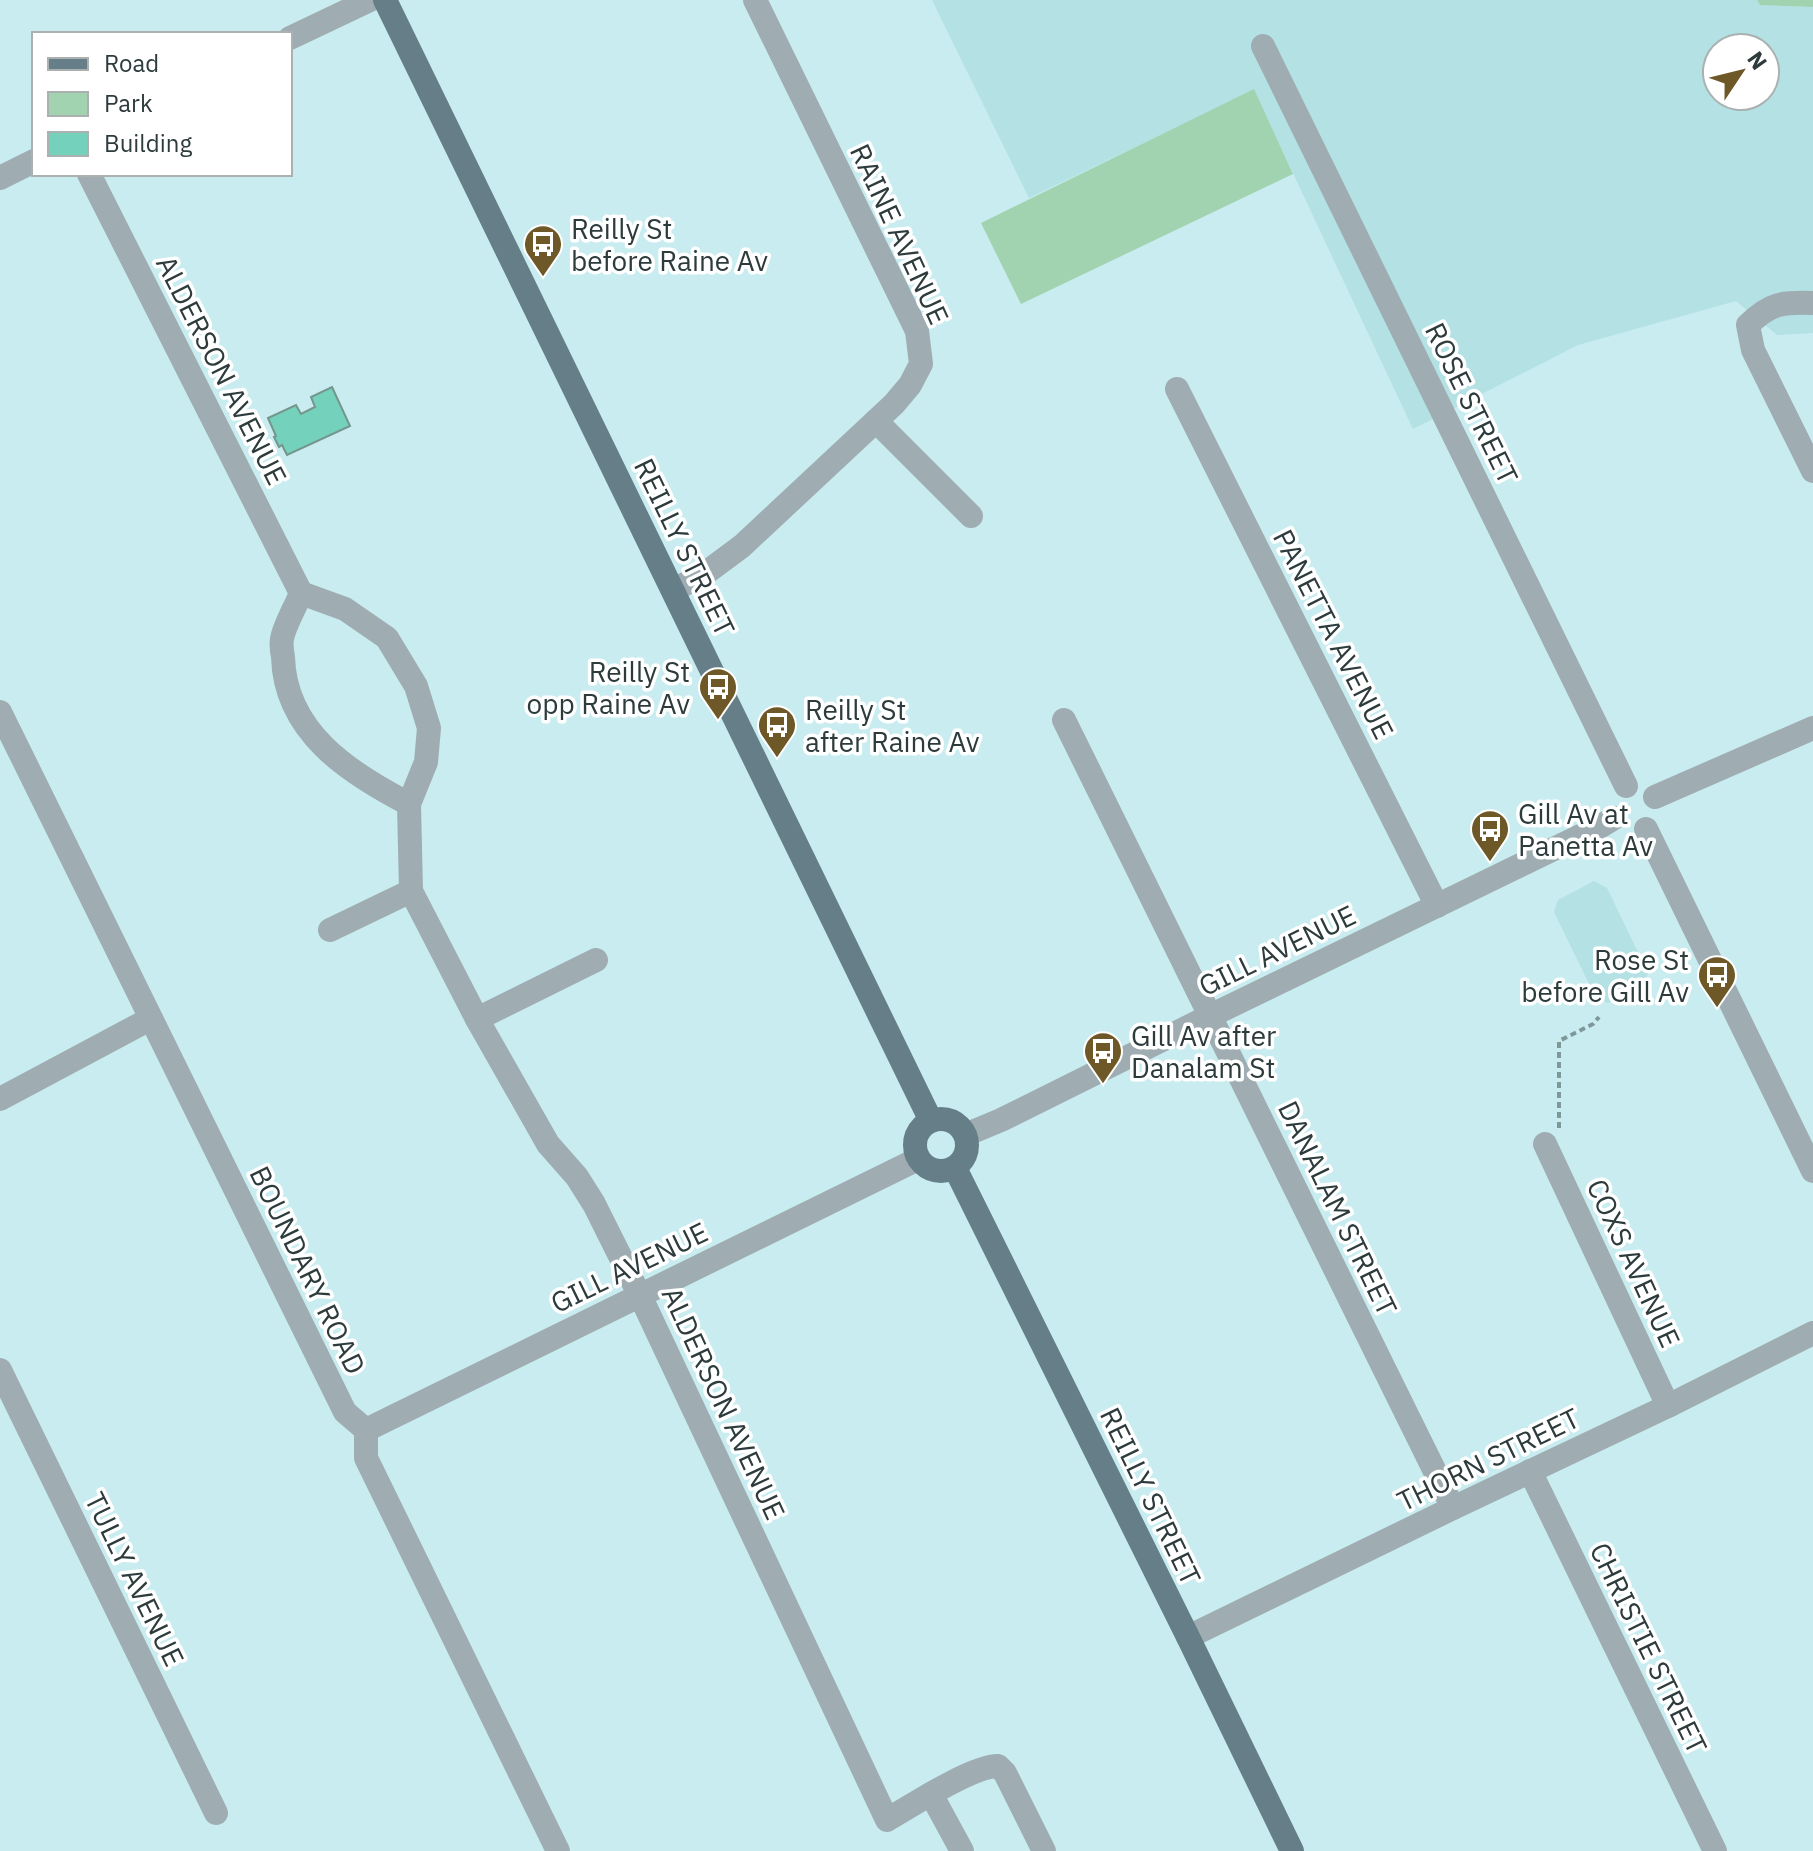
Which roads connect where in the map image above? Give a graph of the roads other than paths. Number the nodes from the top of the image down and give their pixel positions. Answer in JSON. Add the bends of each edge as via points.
{"nodes":[{"id":1,"x":370,"y":0,"type":"edge"},
{"id":2,"x":385,"y":0,"type":"edge"},
{"id":3,"x":755,"y":0,"type":"edge"},
{"id":4,"x":292,"y":37,"type":"edge"},
{"id":5,"x":1263,"y":46,"type":"dead end"},
{"id":6,"x":32,"y":162,"type":"edge"},
{"id":7,"x":90,"y":176,"type":"edge"},
{"id":8,"x":0,"y":178,"type":"edge"},
{"id":9,"x":1813,"y":303,"type":"edge"},
{"id":10,"x":1177,"y":389,"type":"dead end"},
{"id":11,"x":876,"y":421,"type":"junction"},
{"id":12,"x":1813,"y":471,"type":"edge"},
{"id":13,"x":971,"y":516,"type":"dead end"},
{"id":14,"x":673,"y":590,"type":"junction"},
{"id":15,"x":301,"y":593,"type":"junction"},
{"id":16,"x":0,"y":712,"type":"edge"},
{"id":17,"x":1064,"y":720,"type":"dead end"},
{"id":18,"x":1813,"y":728,"type":"edge"},
{"id":19,"x":1626,"y":786,"type":"junction"},
{"id":20,"x":1655,"y":797,"type":"junction"},
{"id":21,"x":409,"y":804,"type":"junction"},
{"id":22,"x":1614,"y":818,"type":"junction"},
{"id":23,"x":1646,"y":829,"type":"junction"},
{"id":24,"x":411,"y":891,"type":"junction"},
{"id":25,"x":1437,"y":906,"type":"junction"},
{"id":26,"x":330,"y":930,"type":"dead end"},
{"id":27,"x":596,"y":960,"type":"dead end"},
{"id":28,"x":1210,"y":1016,"type":"junction"},
{"id":29,"x":150,"y":1019,"type":"junction"},
{"id":30,"x":477,"y":1019,"type":"junction"},
{"id":31,"x":0,"y":1099,"type":"edge"},
{"id":32,"x":931,"y":1121,"type":"junction"},
{"id":33,"x":965,"y":1135,"type":"junction"},
{"id":34,"x":1552,"y":1137,"type":"road end"},
{"id":35,"x":918,"y":1159,"type":"junction"},
{"id":36,"x":955,"y":1168,"type":"junction"},
{"id":37,"x":1813,"y":1171,"type":"edge"},
{"id":38,"x":640,"y":1295,"type":"junction"},
{"id":39,"x":1813,"y":1333,"type":"edge"},
{"id":40,"x":0,"y":1370,"type":"edge"},
{"id":41,"x":1668,"y":1406,"type":"junction"},
{"id":42,"x":366,"y":1430,"type":"junction"},
{"id":43,"x":1530,"y":1471,"type":"junction"},
{"id":44,"x":1453,"y":1508,"type":"junction"},
{"id":45,"x":1188,"y":1637,"type":"junction"},
{"id":46,"x":931,"y":1794,"type":"junction"},
{"id":47,"x":216,"y":1813,"type":"dead end"},
{"id":48,"x":558,"y":1851,"type":"edge"},
{"id":49,"x":962,"y":1851,"type":"edge"},
{"id":50,"x":1044,"y":1851,"type":"edge"},
{"id":51,"x":1292,"y":1851,"type":"edge"},
{"id":52,"x":1715,"y":1851,"type":"edge"}],
"edges":[{"from":1,"to":4,"type":"street"},
{"from":2,"to":14,"type":"main road","name":"REILLY STREET"},
{"from":3,"to":11,"type":"street","name":"RAINE AVENUE","via":[[917,331],[921,364],[910,385]]},
{"from":5,"to":19,"type":"street","name":"ROSE STREET"},
{"from":6,"to":8,"type":"street"},
{"from":7,"to":15,"type":"street","name":"ALDERSON AVENUE"},
{"from":9,"to":12,"type":"street","via":[[1785,302],[1761,312],[1748,325],[1753,350]]},
{"from":10,"to":25,"type":"street","name":"PANETTA AVENUE"},
{"from":11,"to":13,"type":"street"},
{"from":11,"to":14,"type":"street","name":"RAINE AVENUE","via":[[742,546]]},
{"from":14,"to":32,"type":"main road","name":"REILLY STREET"},
{"from":15,"to":21,"type":"street","via":[[282,638],[283,679],[294,705],[314,738],[346,767]]},
{"from":15,"to":21,"type":"street","name":"ALDERSON AVENUE","via":[[345,609],[387,638],[416,686],[429,728],[426,762]]},
{"from":16,"to":29,"type":"street","name":"BOUNDARY ROAD"},
{"from":17,"to":28,"type":"street","name":"DANALAM STREET"},
{"from":18,"to":20,"type":"street"},
{"from":19,"to":20,"type":"street","via":[[1643,786]]},
{"from":19,"to":22,"type":"street","via":[[1612,803]]},
{"from":20,"to":23,"type":"street","via":[[1656,819]]},
{"from":21,"to":24,"type":"street","name":"ALDERSON AVENUE"},
{"from":22,"to":23,"type":"street","via":[[1624,829]]},
{"from":22,"to":25,"type":"street","name":"GILL AVENUE"},
{"from":23,"to":37,"type":"street"},
{"from":24,"to":26,"type":"street"},
{"from":24,"to":30,"type":"street","name":"ALDERSON AVENUE"},
{"from":25,"to":28,"type":"street","name":"GILL AVENUE"},
{"from":27,"to":30,"type":"street"},
{"from":28,"to":33,"type":"street","name":"GILL AVENUE"},
{"from":28,"to":44,"type":"street","name":"DANALAM STREET"},
{"from":29,"to":31,"type":"street"},
{"from":29,"to":42,"type":"street","name":"BOUNDARY ROAD","via":[[345,1412]]},
{"from":30,"to":38,"type":"street","name":"ALDERSON AVENUE","via":[[548,1144],[594,1204]]},
{"from":32,"to":33,"type":"main road","via":[[955,1123]]},
{"from":32,"to":35,"type":"main road","via":[[915,1141]]},
{"from":33,"to":36,"type":"main road","via":[[965,1157]]},
{"from":34,"to":41,"type":"street","name":"COXS AVENUE"},
{"from":35,"to":36,"type":"main road","via":[[930,1170]]},
{"from":35,"to":38,"type":"street","name":"GILL AVENUE"},
{"from":36,"to":45,"type":"main road","name":"REILLY STREET"},
{"from":38,"to":42,"type":"street","name":"GILL AVENUE"},
{"from":38,"to":46,"type":"street","name":"ALDERSON AVENUE","via":[[887,1820]]},
{"from":39,"to":41,"type":"street","name":"THORN STREET"},
{"from":40,"to":47,"type":"street","name":"TULLY AVENUE"},
{"from":41,"to":43,"type":"street","name":"THORN STREET"},
{"from":42,"to":48,"type":"street","via":[[366,1458]]},
{"from":43,"to":44,"type":"street","name":"THORN STREET"},
{"from":43,"to":52,"type":"street","name":"CHRISTIE STREET"},
{"from":44,"to":45,"type":"street","name":"THORN STREET"},
{"from":45,"to":51,"type":"main road","name":"REILLY STREET"},
{"from":46,"to":49,"type":"street"},
{"from":46,"to":50,"type":"street","via":[[998,1766]]}]}
